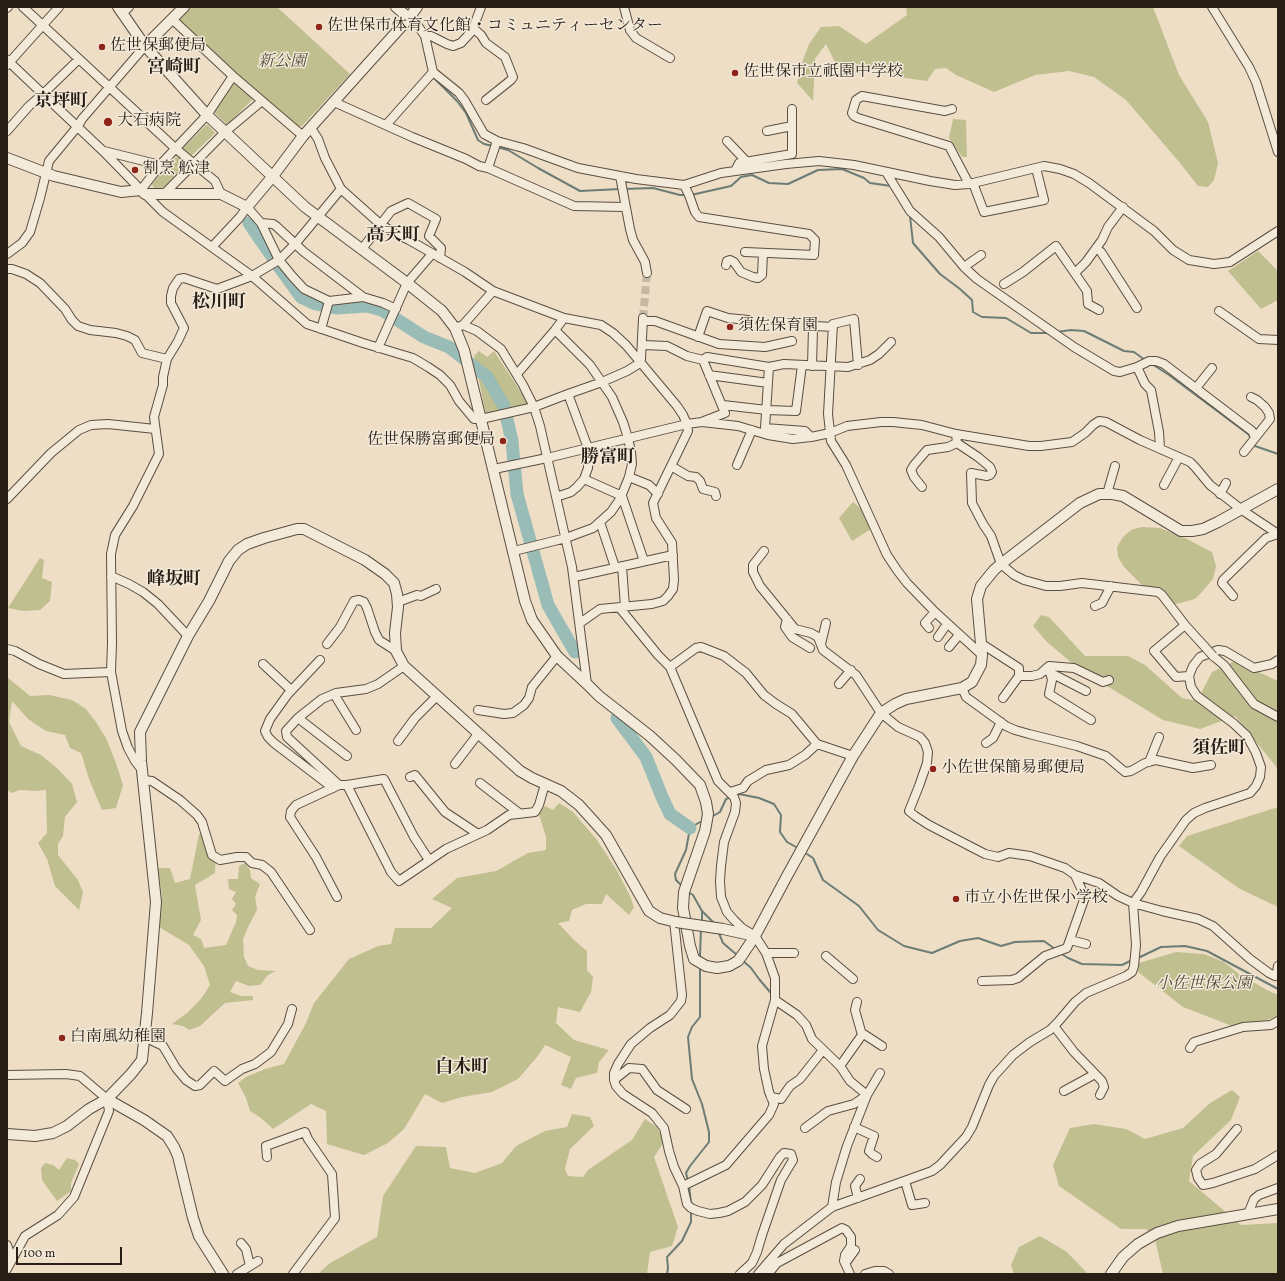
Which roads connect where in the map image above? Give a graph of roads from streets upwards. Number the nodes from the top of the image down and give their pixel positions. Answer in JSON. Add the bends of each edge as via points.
{"nodes":[{"id":1,"x":23,"y":7,"type":"edge"},
{"id":2,"x":59,"y":7,"type":"edge"},
{"id":3,"x":184,"y":7,"type":"edge"},
{"id":4,"x":396,"y":7,"type":"edge"},
{"id":5,"x":417,"y":7,"type":"edge"},
{"id":6,"x":481,"y":7,"type":"edge"},
{"id":7,"x":624,"y":7,"type":"edge"},
{"id":8,"x":1212,"y":7,"type":"edge"},
{"id":9,"x":124,"y":9,"type":"edge"},
{"id":10,"x":409,"y":18,"type":"junction"},
{"id":11,"x":172,"y":19,"type":"junction"},
{"id":12,"x":42,"y":25,"type":"junction"},
{"id":13,"x":473,"y":28,"type":"junction"},
{"id":14,"x":426,"y":36,"type":"junction"},
{"id":15,"x":145,"y":46,"type":"junction"},
{"id":16,"x":670,"y":58,"type":"dead end"},
{"id":17,"x":79,"y":59,"type":"junction"},
{"id":18,"x":8,"y":62,"type":"edge"},
{"id":19,"x":433,"y":72,"type":"junction"},
{"id":20,"x":233,"y":76,"type":"junction"},
{"id":21,"x":109,"y":88,"type":"junction"},
{"id":22,"x":44,"y":94,"type":"junction"},
{"id":23,"x":486,"y":100,"type":"dead end"},
{"id":24,"x":262,"y":101,"type":"junction"},
{"id":25,"x":334,"y":102,"type":"junction"},
{"id":26,"x":792,"y":109,"type":"dead end"},
{"id":27,"x":952,"y":109,"type":"dead end"},
{"id":28,"x":207,"y":115,"type":"junction"},
{"id":29,"x":386,"y":125,"type":"junction"},
{"id":30,"x":78,"y":126,"type":"junction"},
{"id":31,"x":792,"y":126,"type":"junction"},
{"id":32,"x":311,"y":128,"type":"junction"},
{"id":33,"x":7,"y":131,"type":"edge"},
{"id":34,"x":767,"y":131,"type":"dead end"},
{"id":35,"x":225,"y":132,"type":"junction"},
{"id":36,"x":304,"y":136,"type":"junction"},
{"id":37,"x":497,"y":141,"type":"junction"},
{"id":38,"x":727,"y":141,"type":"dead end"},
{"id":39,"x":175,"y":148,"type":"junction"},
{"id":40,"x":103,"y":151,"type":"junction"},
{"id":41,"x":1278,"y":152,"type":"edge"},
{"id":42,"x":7,"y":158,"type":"edge"},
{"id":43,"x":747,"y":162,"type":"junction"},
{"id":44,"x":194,"y":164,"type":"junction"},
{"id":45,"x":160,"y":165,"type":"junction"},
{"id":46,"x":488,"y":168,"type":"junction"},
{"id":47,"x":1036,"y":168,"type":"junction"},
{"id":48,"x":735,"y":171,"type":"junction"},
{"id":49,"x":886,"y":172,"type":"junction"},
{"id":50,"x":46,"y":173,"type":"junction"},
{"id":51,"x":273,"y":176,"type":"junction"},
{"id":52,"x":620,"y":176,"type":"junction"},
{"id":53,"x":971,"y":183,"type":"junction"},
{"id":54,"x":684,"y":185,"type":"junction"},
{"id":55,"x":341,"y":189,"type":"junction"},
{"id":56,"x":143,"y":192,"type":"junction"},
{"id":57,"x":165,"y":194,"type":"junction"},
{"id":58,"x":221,"y":194,"type":"junction"},
{"id":59,"x":247,"y":207,"type":"junction"},
{"id":60,"x":625,"y":207,"type":"junction"},
{"id":61,"x":1123,"y":207,"type":"junction"},
{"id":62,"x":317,"y":217,"type":"junction"},
{"id":63,"x":261,"y":223,"type":"junction"},
{"id":64,"x":382,"y":224,"type":"junction"},
{"id":65,"x":1278,"y":231,"type":"edge"},
{"id":66,"x":294,"y":244,"type":"junction"},
{"id":67,"x":212,"y":247,"type":"junction"},
{"id":68,"x":1096,"y":248,"type":"junction"},
{"id":69,"x":362,"y":250,"type":"junction"},
{"id":70,"x":745,"y":252,"type":"dead end"},
{"id":71,"x":763,"y":253,"type":"junction"},
{"id":72,"x":7,"y":254,"type":"edge"},
{"id":73,"x":432,"y":254,"type":"junction"},
{"id":74,"x":982,"y":255,"type":"dead end"},
{"id":75,"x":440,"y":258,"type":"junction"},
{"id":76,"x":279,"y":260,"type":"junction"},
{"id":77,"x":726,"y":265,"type":"dead end"},
{"id":78,"x":964,"y":267,"type":"junction"},
{"id":79,"x":7,"y":269,"type":"edge"},
{"id":80,"x":646,"y":272,"type":"tunnel mouth"},
{"id":81,"x":1075,"y":273,"type":"junction"},
{"id":82,"x":252,"y":276,"type":"junction"},
{"id":83,"x":407,"y":283,"type":"junction"},
{"id":84,"x":1004,"y":284,"type":"dead end"},
{"id":85,"x":493,"y":291,"type":"junction"},
{"id":86,"x":363,"y":297,"type":"junction"},
{"id":87,"x":328,"y":301,"type":"junction"},
{"id":88,"x":1137,"y":308,"type":"dead end"},
{"id":89,"x":396,"y":309,"type":"junction"},
{"id":90,"x":1099,"y":310,"type":"dead end"},
{"id":91,"x":1218,"y":311,"type":"dead end"},
{"id":92,"x":564,"y":318,"type":"junction"},
{"id":93,"x":748,"y":320,"type":"dead end"},
{"id":94,"x":459,"y":326,"type":"junction"},
{"id":95,"x":833,"y":327,"type":"junction"},
{"id":96,"x":321,"y":329,"type":"junction"},
{"id":97,"x":555,"y":330,"type":"junction"},
{"id":98,"x":698,"y":337,"type":"junction"},
{"id":99,"x":1278,"y":340,"type":"edge"},
{"id":100,"x":792,"y":341,"type":"dead end"},
{"id":101,"x":891,"y":342,"type":"dead end"},
{"id":102,"x":643,"y":345,"type":"junction"},
{"id":103,"x":378,"y":348,"type":"junction"},
{"id":104,"x":167,"y":359,"type":"junction"},
{"id":105,"x":702,"y":360,"type":"junction"},
{"id":106,"x":640,"y":363,"type":"junction"},
{"id":107,"x":802,"y":365,"type":"junction"},
{"id":108,"x":858,"y":365,"type":"junction"},
{"id":109,"x":770,"y":366,"type":"junction"},
{"id":110,"x":812,"y":366,"type":"junction"},
{"id":111,"x":830,"y":367,"type":"junction"},
{"id":112,"x":1137,"y":367,"type":"junction"},
{"id":113,"x":1212,"y":368,"type":"dead end"},
{"id":114,"x":517,"y":374,"type":"junction"},
{"id":115,"x":709,"y":375,"type":"junction"},
{"id":116,"x":602,"y":382,"type":"junction"},
{"id":117,"x":768,"y":383,"type":"junction"},
{"id":118,"x":1196,"y":388,"type":"junction"},
{"id":119,"x":568,"y":394,"type":"junction"},
{"id":120,"x":1251,"y":397,"type":"dead end"},
{"id":121,"x":722,"y":405,"type":"junction"},
{"id":122,"x":534,"y":407,"type":"junction"},
{"id":123,"x":766,"y":410,"type":"junction"},
{"id":124,"x":481,"y":419,"type":"junction"},
{"id":125,"x":702,"y":422,"type":"junction"},
{"id":126,"x":687,"y":424,"type":"junction"},
{"id":127,"x":155,"y":429,"type":"junction"},
{"id":128,"x":752,"y":430,"type":"junction"},
{"id":129,"x":830,"y":433,"type":"junction"},
{"id":130,"x":956,"y":434,"type":"junction"},
{"id":131,"x":811,"y":437,"type":"junction"},
{"id":132,"x":1255,"y":437,"type":"junction"},
{"id":133,"x":628,"y":438,"type":"junction"},
{"id":134,"x":957,"y":443,"type":"junction"},
{"id":135,"x":588,"y":448,"type":"junction"},
{"id":136,"x":1160,"y":448,"type":"junction"},
{"id":137,"x":1244,"y":452,"type":"dead end"},
{"id":138,"x":1179,"y":457,"type":"junction"},
{"id":139,"x":547,"y":458,"type":"junction"},
{"id":140,"x":741,"y":462,"type":"dead end"},
{"id":141,"x":671,"y":466,"type":"junction"},
{"id":142,"x":1115,"y":466,"type":"dead end"},
{"id":143,"x":494,"y":469,"type":"junction"},
{"id":144,"x":630,"y":477,"type":"junction"},
{"id":145,"x":584,"y":479,"type":"junction"},
{"id":146,"x":1226,"y":483,"type":"dead end"},
{"id":147,"x":1164,"y":485,"type":"dead end"},
{"id":148,"x":922,"y":487,"type":"dead end"},
{"id":149,"x":1278,"y":489,"type":"edge"},
{"id":150,"x":658,"y":494,"type":"junction"},
{"id":151,"x":1107,"y":494,"type":"junction"},
{"id":152,"x":1220,"y":494,"type":"junction"},
{"id":153,"x":622,"y":496,"type":"junction"},
{"id":154,"x":716,"y":496,"type":"dead end"},
{"id":155,"x":556,"y":497,"type":"junction"},
{"id":156,"x":7,"y":499,"type":"edge"},
{"id":157,"x":1242,"y":510,"type":"junction"},
{"id":158,"x":600,"y":522,"type":"junction"},
{"id":159,"x":566,"y":538,"type":"junction"},
{"id":160,"x":514,"y":551,"type":"junction"},
{"id":161,"x":764,"y":551,"type":"dead end"},
{"id":162,"x":673,"y":555,"type":"junction"},
{"id":163,"x":644,"y":561,"type":"junction"},
{"id":164,"x":1001,"y":564,"type":"junction"},
{"id":165,"x":618,"y":566,"type":"junction"},
{"id":166,"x":111,"y":576,"type":"junction"},
{"id":167,"x":574,"y":577,"type":"junction"},
{"id":168,"x":1111,"y":586,"type":"junction"},
{"id":169,"x":436,"y":589,"type":"dead end"},
{"id":170,"x":1233,"y":596,"type":"dead end"},
{"id":171,"x":398,"y":602,"type":"junction"},
{"id":172,"x":1095,"y":606,"type":"dead end"},
{"id":173,"x":622,"y":607,"type":"junction"},
{"id":174,"x":935,"y":612,"type":"junction"},
{"id":175,"x":787,"y":618,"type":"junction"},
{"id":176,"x":580,"y":623,"type":"junction"},
{"id":177,"x":826,"y":623,"type":"dead end"},
{"id":178,"x":947,"y":624,"type":"junction"},
{"id":179,"x":1184,"y":625,"type":"junction"},
{"id":180,"x":929,"y":628,"type":"dead end"},
{"id":181,"x":959,"y":635,"type":"junction"},
{"id":182,"x":188,"y":636,"type":"junction"},
{"id":183,"x":938,"y":636,"type":"dead end"},
{"id":184,"x":328,"y":644,"type":"dead end"},
{"id":185,"x":821,"y":644,"type":"junction"},
{"id":186,"x":982,"y":644,"type":"junction"},
{"id":187,"x":949,"y":647,"type":"dead end"},
{"id":188,"x":810,"y":648,"type":"dead end"},
{"id":189,"x":7,"y":650,"type":"edge"},
{"id":190,"x":396,"y":651,"type":"junction"},
{"id":191,"x":557,"y":656,"type":"junction"},
{"id":192,"x":982,"y":656,"type":"junction"},
{"id":193,"x":320,"y":660,"type":"dead end"},
{"id":194,"x":1278,"y":660,"type":"edge"},
{"id":195,"x":404,"y":666,"type":"junction"},
{"id":196,"x":670,"y":667,"type":"junction"},
{"id":197,"x":264,"y":668,"type":"dead end"},
{"id":198,"x":851,"y":670,"type":"junction"},
{"id":199,"x":1048,"y":671,"type":"junction"},
{"id":200,"x":111,"y":672,"type":"junction"},
{"id":201,"x":1019,"y":676,"type":"junction"},
{"id":202,"x":1189,"y":676,"type":"junction"},
{"id":203,"x":1109,"y":680,"type":"dead end"},
{"id":204,"x":587,"y":684,"type":"junction"},
{"id":205,"x":839,"y":684,"type":"dead end"},
{"id":206,"x":962,"y":688,"type":"junction"},
{"id":207,"x":291,"y":690,"type":"junction"},
{"id":208,"x":1086,"y":691,"type":"dead end"},
{"id":209,"x":334,"y":694,"type":"junction"},
{"id":210,"x":437,"y":696,"type":"junction"},
{"id":211,"x":1003,"y":698,"type":"dead end"},
{"id":212,"x":478,"y":710,"type":"dead end"},
{"id":213,"x":880,"y":713,"type":"junction"},
{"id":214,"x":1278,"y":717,"type":"edge"},
{"id":215,"x":298,"y":718,"type":"junction"},
{"id":216,"x":1091,"y":720,"type":"dead end"},
{"id":217,"x":1001,"y":722,"type":"junction"},
{"id":218,"x":356,"y":730,"type":"dead end"},
{"id":219,"x":478,"y":734,"type":"junction"},
{"id":220,"x":1159,"y":737,"type":"dead end"},
{"id":221,"x":398,"y":741,"type":"dead end"},
{"id":222,"x":986,"y":743,"type":"dead end"},
{"id":223,"x":817,"y":744,"type":"junction"},
{"id":224,"x":347,"y":756,"type":"dead end"},
{"id":225,"x":854,"y":756,"type":"junction"},
{"id":226,"x":1149,"y":762,"type":"junction"},
{"id":227,"x":455,"y":764,"type":"dead end"},
{"id":228,"x":1211,"y":765,"type":"dead end"},
{"id":229,"x":143,"y":776,"type":"junction"},
{"id":230,"x":410,"y":777,"type":"dead end"},
{"id":231,"x":480,"y":783,"type":"dead end"},
{"id":232,"x":545,"y":784,"type":"junction"},
{"id":233,"x":340,"y":786,"type":"junction"},
{"id":234,"x":731,"y":794,"type":"junction"},
{"id":235,"x":519,"y":813,"type":"junction"},
{"id":236,"x":478,"y":834,"type":"junction"},
{"id":237,"x":429,"y":860,"type":"junction"},
{"id":238,"x":1075,"y":875,"type":"junction"},
{"id":239,"x":337,"y":897,"type":"dead end"},
{"id":240,"x":1134,"y":903,"type":"junction"},
{"id":241,"x":675,"y":922,"type":"junction"},
{"id":242,"x":310,"y":930,"type":"dead end"},
{"id":243,"x":755,"y":936,"type":"junction"},
{"id":244,"x":1070,"y":940,"type":"junction"},
{"id":245,"x":1086,"y":944,"type":"dead end"},
{"id":246,"x":766,"y":953,"type":"junction"},
{"id":247,"x":794,"y":953,"type":"dead end"},
{"id":248,"x":826,"y":956,"type":"dead end"},
{"id":249,"x":1278,"y":966,"type":"edge"},
{"id":250,"x":1276,"y":976,"type":"edge"},
{"id":251,"x":853,"y":979,"type":"dead end"},
{"id":252,"x":982,"y":981,"type":"dead end"},
{"id":253,"x":774,"y":1000,"type":"junction"},
{"id":254,"x":858,"y":1002,"type":"dead end"},
{"id":255,"x":292,"y":1009,"type":"dead end"},
{"id":256,"x":1278,"y":1021,"type":"edge"},
{"id":257,"x":1054,"y":1026,"type":"junction"},
{"id":258,"x":862,"y":1033,"type":"junction"},
{"id":259,"x":144,"y":1037,"type":"junction"},
{"id":260,"x":882,"y":1046,"type":"dead end"},
{"id":261,"x":1190,"y":1048,"type":"dead end"},
{"id":262,"x":823,"y":1050,"type":"junction"},
{"id":263,"x":840,"y":1066,"type":"junction"},
{"id":264,"x":880,"y":1073,"type":"dead end"},
{"id":265,"x":1095,"y":1074,"type":"junction"},
{"id":266,"x":7,"y":1075,"type":"edge"},
{"id":267,"x":614,"y":1080,"type":"junction"},
{"id":268,"x":1064,"y":1091,"type":"dead end"},
{"id":269,"x":867,"y":1095,"type":"junction"},
{"id":270,"x":1100,"y":1095,"type":"dead end"},
{"id":271,"x":771,"y":1097,"type":"junction"},
{"id":272,"x":107,"y":1099,"type":"junction"},
{"id":273,"x":686,"y":1110,"type":"dead end"},
{"id":274,"x":854,"y":1127,"type":"junction"},
{"id":275,"x":805,"y":1128,"type":"dead end"},
{"id":276,"x":1237,"y":1129,"type":"dead end"},
{"id":277,"x":7,"y":1134,"type":"edge"},
{"id":278,"x":1278,"y":1155,"type":"edge"},
{"id":279,"x":267,"y":1157,"type":"dead end"},
{"id":280,"x":877,"y":1157,"type":"dead end"},
{"id":281,"x":860,"y":1179,"type":"dead end"},
{"id":282,"x":905,"y":1181,"type":"junction"},
{"id":283,"x":683,"y":1186,"type":"junction"},
{"id":284,"x":1278,"y":1188,"type":"edge"},
{"id":285,"x":858,"y":1198,"type":"junction"},
{"id":286,"x":925,"y":1203,"type":"dead end"},
{"id":287,"x":832,"y":1207,"type":"junction"},
{"id":288,"x":1278,"y":1209,"type":"edge"},
{"id":289,"x":1248,"y":1214,"type":"junction"},
{"id":290,"x":241,"y":1243,"type":"dead end"},
{"id":291,"x":7,"y":1245,"type":"edge"},
{"id":292,"x":855,"y":1250,"type":"dead end"},
{"id":293,"x":12,"y":1258,"type":"junction"},
{"id":294,"x":258,"y":1261,"type":"dead end"},
{"id":295,"x":775,"y":1261,"type":"junction"},
{"id":296,"x":845,"y":1263,"type":"junction"},
{"id":297,"x":250,"y":1266,"type":"junction"},
{"id":298,"x":7,"y":1269,"type":"edge"},
{"id":299,"x":223,"y":1274,"type":"edge"},
{"id":300,"x":237,"y":1274,"type":"edge"},
{"id":301,"x":293,"y":1274,"type":"edge"},
{"id":302,"x":740,"y":1274,"type":"edge"},
{"id":303,"x":758,"y":1274,"type":"edge"},
{"id":304,"x":768,"y":1274,"type":"edge"},
{"id":305,"x":850,"y":1274,"type":"edge"},
{"id":306,"x":865,"y":1274,"type":"edge"},
{"id":307,"x":889,"y":1274,"type":"edge"},
{"id":308,"x":1110,"y":1274,"type":"edge"}],
"edges":[{"from":1,"to":12,"type":"street"},
{"from":2,"to":12,"type":"street"},
{"from":3,"to":11,"type":"street"},
{"from":4,"to":10,"type":"street"},
{"from":5,"to":10,"type":"street"},
{"from":6,"to":13,"type":"street"},
{"from":7,"to":16,"type":"street","via":[[630,30],[636,38]]},
{"from":8,"to":41,"type":"street","via":[[1256,82]]},
{"from":9,"to":15,"type":"street"},
{"from":10,"to":14,"type":"street"},
{"from":10,"to":25,"type":"street"},
{"from":11,"to":15,"type":"street"},
{"from":11,"to":20,"type":"street"},
{"from":12,"to":17,"type":"street"},
{"from":12,"to":18,"type":"street"},
{"from":13,"to":14,"type":"street","via":[[461,42],[452,46]]},
{"from":13,"to":23,"type":"street","via":[[486,43],[505,57],[513,76]]},
{"from":14,"to":19,"type":"street"},
{"from":15,"to":21,"type":"street"},
{"from":15,"to":28,"type":"street"},
{"from":17,"to":21,"type":"street"},
{"from":17,"to":22,"type":"street"},
{"from":18,"to":22,"type":"street"},
{"from":19,"to":29,"type":"street"},
{"from":19,"to":37,"type":"street","via":[[459,93],[484,134]]},
{"from":20,"to":24,"type":"street"},
{"from":20,"to":28,"type":"street"},
{"from":21,"to":30,"type":"street"},
{"from":21,"to":39,"type":"street"},
{"from":22,"to":30,"type":"street"},
{"from":22,"to":33,"type":"street","via":[[29,106]]},
{"from":24,"to":35,"type":"street"},
{"from":24,"to":36,"type":"street"},
{"from":25,"to":29,"type":"street"},
{"from":25,"to":32,"type":"street"},
{"from":26,"to":31,"type":"street"},
{"from":27,"to":53,"type":"street","via":[[945,111],[862,96],[856,100],[852,113],[858,118],[949,146]]},
{"from":28,"to":35,"type":"street"},
{"from":28,"to":39,"type":"street"},
{"from":29,"to":46,"type":"street"},
{"from":30,"to":40,"type":"street"},
{"from":30,"to":50,"type":"street","via":[[49,161]]},
{"from":31,"to":34,"type":"street"},
{"from":31,"to":43,"type":"street","via":[[792,154]]},
{"from":32,"to":36,"type":"street"},
{"from":32,"to":55,"type":"street"},
{"from":35,"to":44,"type":"street"},
{"from":35,"to":51,"type":"street"},
{"from":36,"to":51,"type":"street"},
{"from":37,"to":46,"type":"street"},
{"from":37,"to":52,"type":"street","via":[[578,168]]},
{"from":38,"to":43,"type":"street"},
{"from":39,"to":44,"type":"street"},
{"from":39,"to":45,"type":"street"},
{"from":40,"to":45,"type":"street"},
{"from":40,"to":56,"type":"street"},
{"from":42,"to":50,"type":"street"},
{"from":43,"to":48,"type":"street","via":[[739,163]]},
{"from":44,"to":57,"type":"street"},
{"from":44,"to":58,"type":"street","via":[[214,181]]},
{"from":45,"to":56,"type":"street"},
{"from":46,"to":60,"type":"street","via":[[574,206]]},
{"from":47,"to":53,"type":"street"},
{"from":47,"to":53,"type":"street","via":[[1044,200],[984,212]]},
{"from":47,"to":61,"type":"street","via":[[1044,166],[1074,174]]},
{"from":48,"to":49,"type":"street","via":[[819,161]]},
{"from":48,"to":54,"type":"street"},
{"from":49,"to":53,"type":"street","via":[[955,185]]},
{"from":49,"to":78,"type":"street","via":[[910,211],[939,237]]},
{"from":50,"to":56,"type":"street","via":[[121,192]]},
{"from":50,"to":72,"type":"street","via":[[30,232],[22,243]]},
{"from":51,"to":59,"type":"street"},
{"from":51,"to":62,"type":"street"},
{"from":52,"to":54,"type":"street"},
{"from":52,"to":60,"type":"street"},
{"from":54,"to":71,"type":"street","via":[[699,217],[809,234],[815,240],[814,255]]},
{"from":55,"to":62,"type":"street"},
{"from":55,"to":64,"type":"street"},
{"from":56,"to":57,"type":"street"},
{"from":56,"to":67,"type":"street","via":[[164,212]]},
{"from":57,"to":58,"type":"street"},
{"from":58,"to":59,"type":"street"},
{"from":59,"to":63,"type":"street"},
{"from":59,"to":67,"type":"street"},
{"from":60,"to":80,"type":"street","via":[[633,240],[646,262]]},
{"from":61,"to":65,"type":"street","via":[[1154,231],[1173,250],[1189,260],[1214,264],[1230,262]]},
{"from":61,"to":68,"type":"street"},
{"from":62,"to":66,"type":"street"},
{"from":62,"to":69,"type":"street"},
{"from":63,"to":66,"type":"street","via":[[273,224]]},
{"from":63,"to":76,"type":"street"},
{"from":64,"to":69,"type":"street"},
{"from":64,"to":73,"type":"street"},
{"from":64,"to":75,"type":"street","via":[[392,211],[408,202],[436,219],[429,236],[441,248]]},
{"from":66,"to":76,"type":"street"},
{"from":66,"to":86,"type":"street"},
{"from":67,"to":82,"type":"street"},
{"from":68,"to":81,"type":"street"},
{"from":68,"to":88,"type":"street"},
{"from":69,"to":83,"type":"street"},
{"from":70,"to":71,"type":"street"},
{"from":71,"to":77,"type":"street","via":[[762,276],[758,278],[741,272],[730,260]]},
{"from":73,"to":75,"type":"street"},
{"from":73,"to":83,"type":"street"},
{"from":74,"to":78,"type":"street"},
{"from":75,"to":85,"type":"street"},
{"from":76,"to":82,"type":"street"},
{"from":76,"to":87,"type":"street","via":[[304,289]]},
{"from":78,"to":112,"type":"street","via":[[976,279],[1074,347],[1120,372]]},
{"from":79,"to":104,"type":"street","via":[[26,274],[40,283],[66,309],[78,326],[127,336],[135,340],[142,353]]},
{"from":81,"to":84,"type":"street","via":[[1056,246]]},
{"from":81,"to":90,"type":"street","via":[[1087,291],[1088,304]]},
{"from":82,"to":96,"type":"street","via":[[307,324]]},
{"from":82,"to":104,"type":"street","via":[[217,289],[187,279],[179,279],[173,288],[171,303],[184,328]]},
{"from":83,"to":89,"type":"street"},
{"from":83,"to":94,"type":"street"},
{"from":85,"to":92,"type":"street"},
{"from":85,"to":94,"type":"street"},
{"from":86,"to":87,"type":"street"},
{"from":86,"to":89,"type":"street"},
{"from":87,"to":96,"type":"street"},
{"from":89,"to":103,"type":"street"},
{"from":91,"to":99,"type":"street","via":[[1259,339]]},
{"from":92,"to":97,"type":"street"},
{"from":92,"to":106,"type":"street","via":[[601,325],[626,345]]},
{"from":93,"to":98,"type":"street","via":[[728,318],[707,311]]},
{"from":94,"to":114,"type":"street","via":[[477,331],[501,349]]},
{"from":94,"to":124,"type":"street"},
{"from":95,"to":108,"type":"street","via":[[833,324],[854,319]]},
{"from":95,"to":110,"type":"street","via":[[813,328]]},
{"from":95,"to":111,"type":"street"},
{"from":96,"to":103,"type":"street"},
{"from":97,"to":114,"type":"street"},
{"from":97,"to":116,"type":"street","via":[[582,356]]},
{"from":98,"to":100,"type":"street","via":[[719,344],[765,347]]},
{"from":98,"to":102,"type":"street","via":[[655,321],[643,320]]},
{"from":101,"to":108,"type":"street","via":[[879,354]]},
{"from":102,"to":105,"type":"street","via":[[667,346]]},
{"from":102,"to":106,"type":"street"},
{"from":103,"to":124,"type":"street","via":[[413,358],[440,375],[474,419]]},
{"from":104,"to":127,"type":"street","via":[[154,417]]},
{"from":105,"to":109,"type":"street","via":[[706,357]]},
{"from":105,"to":115,"type":"street"},
{"from":106,"to":116,"type":"street"},
{"from":106,"to":126,"type":"street","via":[[677,406]]},
{"from":107,"to":109,"type":"street"},
{"from":107,"to":110,"type":"street"},
{"from":107,"to":123,"type":"street","via":[[796,411]]},
{"from":108,"to":111,"type":"street"},
{"from":109,"to":117,"type":"street"},
{"from":110,"to":111,"type":"street"},
{"from":111,"to":129,"type":"street"},
{"from":112,"to":118,"type":"street","via":[[1149,361],[1160,363],[1171,368]]},
{"from":112,"to":136,"type":"street","via":[[1145,384],[1151,390]]},
{"from":113,"to":118,"type":"street"},
{"from":114,"to":122,"type":"street"},
{"from":115,"to":117,"type":"street"},
{"from":115,"to":121,"type":"street"},
{"from":116,"to":119,"type":"street"},
{"from":116,"to":133,"type":"street","via":[[612,397]]},
{"from":117,"to":123,"type":"street"},
{"from":118,"to":132,"type":"street","via":[[1252,431]]},
{"from":119,"to":122,"type":"street"},
{"from":119,"to":135,"type":"street"},
{"from":120,"to":132,"type":"street","via":[[1265,407],[1270,419]]},
{"from":121,"to":123,"type":"street"},
{"from":121,"to":125,"type":"street","via":[[725,414]]},
{"from":122,"to":124,"type":"street"},
{"from":122,"to":139,"type":"street"},
{"from":123,"to":131,"type":"street","via":[[765,428],[805,431]]},
{"from":124,"to":143,"type":"street"},
{"from":125,"to":126,"type":"street"},
{"from":125,"to":128,"type":"street"},
{"from":126,"to":133,"type":"street"},
{"from":126,"to":141,"type":"street","via":[[688,431]]},
{"from":127,"to":156,"type":"street","via":[[108,424],[91,425],[80,430],[50,453]]},
{"from":127,"to":166,"type":"street","via":[[159,454],[115,535],[111,554]]},
{"from":128,"to":131,"type":"street","via":[[793,439]]},
{"from":128,"to":140,"type":"street"},
{"from":129,"to":130,"type":"street","via":[[847,426],[881,422],[922,425]]},
{"from":129,"to":131,"type":"street"},
{"from":129,"to":174,"type":"street","via":[[831,441],[846,465],[887,555],[907,583]]},
{"from":130,"to":134,"type":"street"},
{"from":130,"to":136,"type":"street","via":[[1041,446],[1072,442],[1092,425],[1106,422]]},
{"from":132,"to":137,"type":"street"},
{"from":133,"to":135,"type":"street"},
{"from":133,"to":144,"type":"street","via":[[632,464]]},
{"from":134,"to":148,"type":"street","via":[[927,450],[914,465],[914,477]]},
{"from":134,"to":164,"type":"street","via":[[978,457],[992,472],[987,476],[971,473],[972,503],[991,536]]},
{"from":135,"to":139,"type":"street"},
{"from":135,"to":145,"type":"street","via":[[588,468]]},
{"from":136,"to":138,"type":"street"},
{"from":138,"to":147,"type":"street"},
{"from":138,"to":152,"type":"street","via":[[1196,467]]},
{"from":139,"to":143,"type":"street"},
{"from":139,"to":155,"type":"street"},
{"from":141,"to":150,"type":"street"},
{"from":141,"to":154,"type":"street","via":[[688,476],[696,477],[703,489],[715,492]]},
{"from":142,"to":151,"type":"street"},
{"from":143,"to":160,"type":"street"},
{"from":144,"to":150,"type":"street","via":[[649,485]]},
{"from":144,"to":153,"type":"street"},
{"from":145,"to":153,"type":"street"},
{"from":145,"to":155,"type":"street","via":[[571,492]]},
{"from":146,"to":152,"type":"street"},
{"from":149,"to":157,"type":"street"},
{"from":150,"to":162,"type":"street","via":[[653,502],[654,512],[672,543]]},
{"from":151,"to":157,"type":"street","via":[[1123,496],[1181,531],[1203,528]]},
{"from":151,"to":164,"type":"street","via":[[1099,494],[1080,503]]},
{"from":152,"to":157,"type":"street"},
{"from":153,"to":158,"type":"street"},
{"from":153,"to":163,"type":"street"},
{"from":155,"to":159,"type":"street"},
{"from":157,"to":170,"type":"street","via":[[1278,534],[1266,538],[1223,580],[1222,583]]},
{"from":158,"to":159,"type":"street","via":[[593,528]]},
{"from":158,"to":165,"type":"street"},
{"from":159,"to":160,"type":"street"},
{"from":159,"to":167,"type":"street"},
{"from":160,"to":191,"type":"street","via":[[532,620]]},
{"from":161,"to":175,"type":"street","via":[[753,565],[753,572],[760,586]]},
{"from":162,"to":163,"type":"street"},
{"from":162,"to":173,"type":"street","via":[[674,580],[668,596],[658,603]]},
{"from":163,"to":165,"type":"street"},
{"from":164,"to":168,"type":"street","via":[[1024,580],[1046,586],[1082,583]]},
{"from":164,"to":186,"type":"street","via":[[981,586],[977,599]]},
{"from":165,"to":167,"type":"street"},
{"from":165,"to":173,"type":"street"},
{"from":166,"to":182,"type":"street","via":[[143,592]]},
{"from":166,"to":200,"type":"street"},
{"from":167,"to":176,"type":"street"},
{"from":168,"to":172,"type":"street","via":[[1102,603]]},
{"from":168,"to":179,"type":"street","via":[[1158,592]]},
{"from":169,"to":171,"type":"street"},
{"from":171,"to":182,"type":"street","via":[[394,583],[386,574],[326,539],[304,529],[297,529],[247,544],[238,550]]},
{"from":171,"to":190,"type":"street"},
{"from":173,"to":176,"type":"street","via":[[600,609]]},
{"from":173,"to":196,"type":"street"},
{"from":174,"to":178,"type":"street"},
{"from":174,"to":180,"type":"street","via":[[925,623]]},
{"from":175,"to":185,"type":"street","via":[[795,629],[818,637]]},
{"from":175,"to":188,"type":"street","via":[[785,627],[792,637]]},
{"from":176,"to":204,"type":"street"},
{"from":177,"to":185,"type":"street"},
{"from":178,"to":181,"type":"street"},
{"from":178,"to":183,"type":"street"},
{"from":179,"to":202,"type":"street","via":[[1154,651],[1176,677]]},
{"from":179,"to":214,"type":"street","bridge":true,"via":[[1224,664],[1254,704]]},
{"from":181,"to":187,"type":"street"},
{"from":181,"to":192,"type":"street"},
{"from":182,"to":229,"type":"street","via":[[140,732]]},
{"from":184,"to":190,"type":"street","via":[[354,601],[359,600],[364,602],[367,608],[379,640]]},
{"from":185,"to":198,"type":"street","via":[[824,650]]},
{"from":186,"to":192,"type":"street"},
{"from":186,"to":201,"type":"street","via":[[1019,668]]},
{"from":189,"to":200,"type":"street","via":[[15,651],[64,674]]},
{"from":190,"to":195,"type":"street"},
{"from":191,"to":204,"type":"street"},
{"from":191,"to":212,"type":"street","via":[[532,687],[524,705],[513,713]]},
{"from":192,"to":206,"type":"street","via":[[981,665],[972,682]]},
{"from":193,"to":207,"type":"street"},
{"from":194,"to":202,"type":"street","via":[[1254,668],[1225,651],[1218,650],[1200,658],[1192,666]]},
{"from":195,"to":209,"type":"street","via":[[366,689]]},
{"from":195,"to":210,"type":"street"},
{"from":196,"to":223,"type":"street","via":[[696,648],[701,647],[724,656],[746,673],[764,695],[792,714]]},
{"from":196,"to":234,"type":"street","via":[[718,781]]},
{"from":197,"to":207,"type":"street"},
{"from":198,"to":205,"type":"street"},
{"from":198,"to":213,"type":"street"},
{"from":199,"to":201,"type":"street","via":[[1032,676]]},
{"from":199,"to":203,"type":"street","via":[[1049,666],[1074,668],[1103,682]]},
{"from":199,"to":208,"type":"street"},
{"from":199,"to":216,"type":"street","via":[[1052,680],[1049,694]]},
{"from":200,"to":229,"type":"street","via":[[122,730],[128,748]]},
{"from":201,"to":211,"type":"street"},
{"from":202,"to":240,"type":"street","via":[[1191,687],[1197,696],[1247,736],[1261,767],[1260,777],[1250,793],[1205,808],[1186,820],[1160,857]]},
{"from":204,"to":243,"type":"street","via":[[666,750],[700,785],[708,814],[686,888],[683,908],[694,959],[706,966],[729,966],[741,958]]},
{"from":206,"to":213,"type":"street","via":[[906,699]]},
{"from":206,"to":217,"type":"street","via":[[966,697]]},
{"from":207,"to":233,"type":"street","via":[[270,719],[265,731],[268,737]]},
{"from":209,"to":215,"type":"street","via":[[322,699]]},
{"from":209,"to":218,"type":"street"},
{"from":210,"to":219,"type":"street"},
{"from":210,"to":221,"type":"street","via":[[415,718]]},
{"from":213,"to":225,"type":"street"},
{"from":213,"to":238,"type":"street","via":[[898,727],[920,737],[925,743],[928,752],[924,771],[909,811],[915,816],[986,854],[998,857],[1009,853],[1030,856],[1065,868]]},
{"from":215,"to":224,"type":"street"},
{"from":215,"to":233,"type":"street","via":[[286,731],[287,737]]},
{"from":217,"to":222,"type":"street","via":[[993,738]]},
{"from":217,"to":226,"type":"street","via":[[1015,730],[1106,756],[1125,772]]},
{"from":219,"to":227,"type":"street"},
{"from":219,"to":232,"type":"street","via":[[520,770]]},
{"from":220,"to":226,"type":"street"},
{"from":223,"to":225,"type":"street"},
{"from":223,"to":234,"type":"street","via":[[789,765],[766,770]]},
{"from":225,"to":243,"type":"street"},
{"from":226,"to":228,"type":"street","via":[[1156,760],[1193,768]]},
{"from":229,"to":242,"type":"street","via":[[180,800],[197,815],[202,822],[212,855],[220,860],[237,856],[246,857],[252,863],[262,865],[271,872]]},
{"from":229,"to":259,"type":"street","via":[[156,902]]},
{"from":230,"to":236,"type":"street","via":[[415,775],[445,812]]},
{"from":231,"to":235,"type":"street"},
{"from":232,"to":235,"type":"street","via":[[538,809],[535,812]]},
{"from":232,"to":241,"type":"street","via":[[562,791],[579,805],[606,835],[649,911],[660,918]]},
{"from":233,"to":237,"type":"street","via":[[384,779]]},
{"from":233,"to":237,"type":"street","via":[[391,872],[399,881]]},
{"from":233,"to":239,"type":"street","via":[[296,805],[290,817],[316,857]]},
{"from":234,"to":243,"type":"street","via":[[736,803],[724,842],[721,897],[727,912],[742,928]]},
{"from":235,"to":236,"type":"street","via":[[509,815]]},
{"from":236,"to":237,"type":"street"},
{"from":238,"to":240,"type":"street","via":[[1099,883]]},
{"from":238,"to":244,"type":"street","via":[[1085,897]]},
{"from":240,"to":250,"type":"street","via":[[1198,919],[1213,926],[1260,967]]},
{"from":240,"to":257,"type":"street","via":[[1136,945],[1132,972],[1086,993]]},
{"from":241,"to":243,"type":"street","bridge":true},
{"from":241,"to":267,"type":"street","via":[[681,1002],[670,1016],[631,1044],[618,1064]]},
{"from":243,"to":246,"type":"street"},
{"from":244,"to":245,"type":"street"},
{"from":244,"to":252,"type":"street","via":[[1066,948],[1038,960],[1018,978]]},
{"from":246,"to":247,"type":"street"},
{"from":246,"to":253,"type":"street","via":[[775,978]]},
{"from":248,"to":251,"type":"street"},
{"from":249,"to":250,"type":"street"},
{"from":253,"to":262,"type":"street","via":[[797,1015],[806,1025],[812,1039]]},
{"from":253,"to":271,"type":"street","via":[[762,1046],[764,1069]]},
{"from":254,"to":258,"type":"street","via":[[855,1010]]},
{"from":255,"to":259,"type":"street","via":[[288,1024],[271,1052],[225,1081],[214,1071],[200,1085],[195,1086],[181,1074],[163,1046]]},
{"from":256,"to":261,"type":"street","via":[[1271,1025],[1236,1029],[1194,1042]]},
{"from":257,"to":265,"type":"street"},
{"from":257,"to":282,"type":"street","via":[[1013,1055],[994,1076],[972,1127],[950,1155],[932,1171]]},
{"from":258,"to":260,"type":"street"},
{"from":258,"to":263,"type":"street"},
{"from":259,"to":272,"type":"street","via":[[142,1060]]},
{"from":262,"to":263,"type":"street"},
{"from":262,"to":271,"type":"street","via":[[781,1099]]},
{"from":263,"to":269,"type":"street","via":[[850,1081]]},
{"from":264,"to":269,"type":"street"},
{"from":265,"to":268,"type":"street"},
{"from":265,"to":270,"type":"street","via":[[1104,1087]]},
{"from":266,"to":272,"type":"street","via":[[80,1076]]},
{"from":267,"to":273,"type":"street","via":[[629,1068],[642,1069],[657,1090]]},
{"from":267,"to":283,"type":"street","via":[[623,1094],[652,1113],[664,1128],[674,1167]]},
{"from":269,"to":274,"type":"street"},
{"from":269,"to":275,"type":"street","via":[[854,1104],[828,1111]]},
{"from":271,"to":283,"type":"street","via":[[774,1104],[769,1115],[726,1165]]},
{"from":272,"to":277,"type":"street","via":[[53,1133],[35,1136]]},
{"from":272,"to":293,"type":"street","via":[[109,1111],[74,1197],[58,1215],[25,1236]]},
{"from":272,"to":299,"type":"street","via":[[167,1136],[178,1156],[199,1236]]},
{"from":274,"to":280,"type":"street","via":[[874,1136],[870,1151]]},
{"from":274,"to":287,"type":"street","via":[[836,1182]]},
{"from":276,"to":278,"type":"street","via":[[1216,1154],[1200,1164],[1196,1170],[1203,1185],[1214,1184],[1255,1169]]},
{"from":279,"to":301,"type":"street","via":[[266,1146],[305,1132],[332,1174],[335,1218]]},
{"from":281,"to":285,"type":"street","via":[[855,1186]]},
{"from":282,"to":285,"type":"street"},
{"from":282,"to":286,"type":"street","via":[[912,1205]]},
{"from":283,"to":302,"type":"street","via":[[687,1204],[691,1208],[710,1214],[728,1211],[745,1202],[762,1185],[780,1157],[784,1153],[790,1154],[793,1160],[781,1180],[757,1252],[752,1263]]},
{"from":284,"to":289,"type":"street","via":[[1254,1199]]},
{"from":285,"to":287,"type":"street"},
{"from":287,"to":295,"type":"street","via":[[784,1244]]},
{"from":288,"to":289,"type":"street"},
{"from":289,"to":308,"type":"street","via":[[1178,1226],[1157,1233],[1123,1257]]},
{"from":290,"to":297,"type":"street","via":[[246,1249]]},
{"from":291,"to":293,"type":"street"},
{"from":292,"to":296,"type":"street"},
{"from":293,"to":298,"type":"street"},
{"from":294,"to":297,"type":"street"},
{"from":295,"to":296,"type":"street","via":[[842,1228],[851,1237],[851,1246]]},
{"from":295,"to":303,"type":"street"},
{"from":295,"to":304,"type":"street"},
{"from":296,"to":305,"type":"street"},
{"from":297,"to":300,"type":"street"},
{"from":306,"to":307,"type":"street","via":[[875,1271]]}]}
